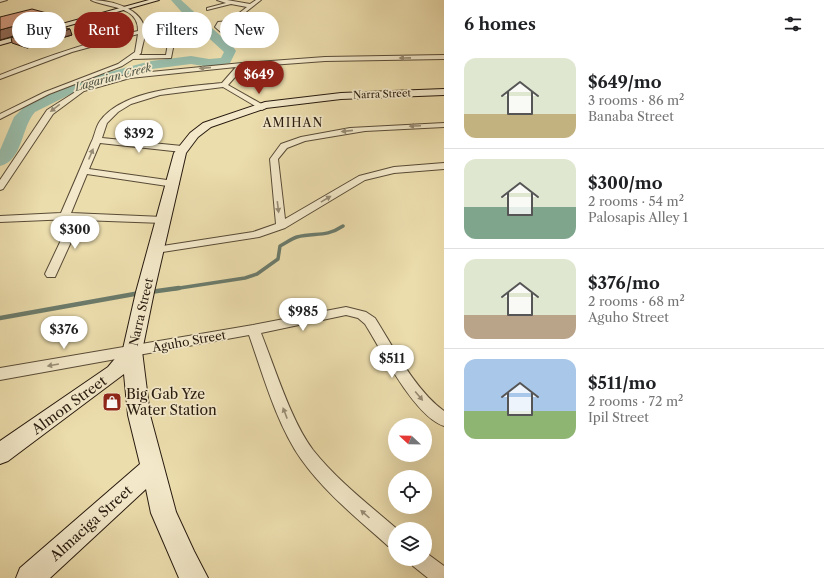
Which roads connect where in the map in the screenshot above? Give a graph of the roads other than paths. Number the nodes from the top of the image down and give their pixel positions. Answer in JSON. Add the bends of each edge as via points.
{"nodes":[{"id":1,"x":5,"y":0,"type":"edge"},
{"id":2,"x":93,"y":0,"type":"edge"},
{"id":3,"x":156,"y":0,"type":"edge"},
{"id":4,"x":219,"y":0,"type":"edge"},
{"id":5,"x":259,"y":0,"type":"edge"},
{"id":6,"x":0,"y":1,"type":"edge"},
{"id":7,"x":231,"y":2,"type":"junction"},
{"id":8,"x":252,"y":6,"type":"junction"},
{"id":9,"x":124,"y":9,"type":"junction"},
{"id":10,"x":209,"y":9,"type":"dead end"},
{"id":11,"x":244,"y":12,"type":"edge"},
{"id":12,"x":142,"y":27,"type":"edge"},
{"id":13,"x":142,"y":32,"type":"joint"},
{"id":14,"x":0,"y":43,"type":"edge"},
{"id":15,"x":170,"y":48,"type":"edge"},
{"id":16,"x":133,"y":57,"type":"junction"},
{"id":17,"x":444,"y":57,"type":"edge"},
{"id":18,"x":242,"y":65,"type":"junction"},
{"id":19,"x":0,"y":77,"type":"edge"},
{"id":20,"x":224,"y":86,"type":"junction"},
{"id":21,"x":444,"y":92,"type":"edge"},
{"id":22,"x":262,"y":107,"type":"junction"},
{"id":23,"x":0,"y":117,"type":"edge"},
{"id":24,"x":444,"y":125,"type":"edge"},
{"id":25,"x":97,"y":140,"type":"junction"},
{"id":26,"x":182,"y":149,"type":"junction"},
{"id":27,"x":444,"y":166,"type":"edge"},
{"id":28,"x":84,"y":171,"type":"junction"},
{"id":29,"x":174,"y":184,"type":"junction"},
{"id":30,"x":0,"y":187,"type":"edge"},
{"id":31,"x":65,"y":216,"type":"junction"},
{"id":32,"x":77,"y":218,"type":"junction"},
{"id":33,"x":0,"y":219,"type":"edge"},
{"id":34,"x":163,"y":220,"type":"junction"},
{"id":35,"x":281,"y":226,"type":"junction"},
{"id":36,"x":156,"y":250,"type":"junction"},
{"id":37,"x":51,"y":274,"type":"dead end"},
{"id":38,"x":253,"y":330,"type":"junction"},
{"id":39,"x":132,"y":351,"type":"junction"},
{"id":40,"x":0,"y":374,"type":"edge"},
{"id":41,"x":444,"y":420,"type":"edge"},
{"id":42,"x":0,"y":454,"type":"edge"},
{"id":43,"x":152,"y":468,"type":"junction"},
{"id":44,"x":388,"y":533,"type":"edge"},
{"id":45,"x":428,"y":566,"type":"edge"},
{"id":46,"x":30,"y":578,"type":"edge"},
{"id":47,"x":194,"y":578,"type":"edge"},
{"id":48,"x":443,"y":578,"type":"edge"}],
"edges":[{"from":1,"to":6,"type":"street"},
{"from":2,"to":9,"type":"street"},
{"from":3,"to":9,"type":"street"},
{"from":4,"to":7,"type":"street"},
{"from":5,"to":8,"type":"street"},
{"from":7,"to":8,"type":"street"},
{"from":7,"to":10,"type":"street"},
{"from":8,"to":11,"type":"street"},
{"from":9,"to":12,"type":"street","via":[[135,15]]},
{"from":9,"to":14,"type":"street"},
{"from":13,"to":16,"type":"street","via":[[138,53]]},
{"from":13,"to":19,"type":"street","via":[[87,45],[40,60]]},
{"from":15,"to":16,"type":"street","via":[[169,57]]},
{"from":16,"to":23,"type":"street","via":[[120,65],[47,93]]},
{"from":17,"to":18,"type":"street","one_way":true,"via":[[324,59]]},
{"from":18,"to":20,"type":"street"},
{"from":18,"to":30,"type":"street","one_way":true,"via":[[130,76],[82,90],[50,112]]},
{"from":20,"to":22,"type":"street"},
{"from":20,"to":25,"type":"street","via":[[157,93],[129,103],[114,111],[105,120]]},
{"from":21,"to":22,"type":"street","name":"Narra Street","via":[[341,96]]},
{"from":22,"to":26,"type":"street","name":"Narra Street","via":[[207,125]]},
{"from":24,"to":35,"type":"street","one_way":true,"via":[[342,131],[284,145],[274,159]]},
{"from":25,"to":26,"type":"street"},
{"from":28,"to":25,"type":"street","one_way":true},
{"from":26,"to":29,"type":"street","name":"Narra Street"},
{"from":35,"to":27,"type":"street","one_way":true,"via":[[362,178],[394,170]]},
{"from":28,"to":29,"type":"street"},
{"from":28,"to":31,"type":"street"},
{"from":29,"to":34,"type":"street","name":"Narra Street"},
{"from":31,"to":32,"type":"street"},
{"from":31,"to":33,"type":"street"},
{"from":32,"to":34,"type":"street"},
{"from":32,"to":37,"type":"street"},
{"from":34,"to":36,"type":"street","name":"Narra Street"},
{"from":35,"to":36,"type":"street","via":[[255,235]]},
{"from":36,"to":39,"type":"street","name":"Narra Street"},
{"from":38,"to":39,"type":"street","name":"Aguho Street"},
{"from":38,"to":41,"type":"street","name":"Aguho Street","one_way":true,"via":[[346,311],[362,315],[370,321],[415,390],[438,417]]},
{"from":44,"to":38,"type":"street","one_way":true,"via":[[338,489],[307,454],[288,420]]},
{"from":39,"to":40,"type":"street","name":"Aguho Street","one_way":true},
{"from":39,"to":42,"type":"street","name":"Almon Street","via":[[115,372]]},
{"from":39,"to":43,"type":"street","name":"Narra Street","via":[[139,415]]},
{"from":43,"to":46,"type":"street","name":"Almaciga Street"},
{"from":43,"to":47,"type":"street","name":"Narra Street","via":[[164,513]]},
{"from":45,"to":48,"type":"street"}]}
